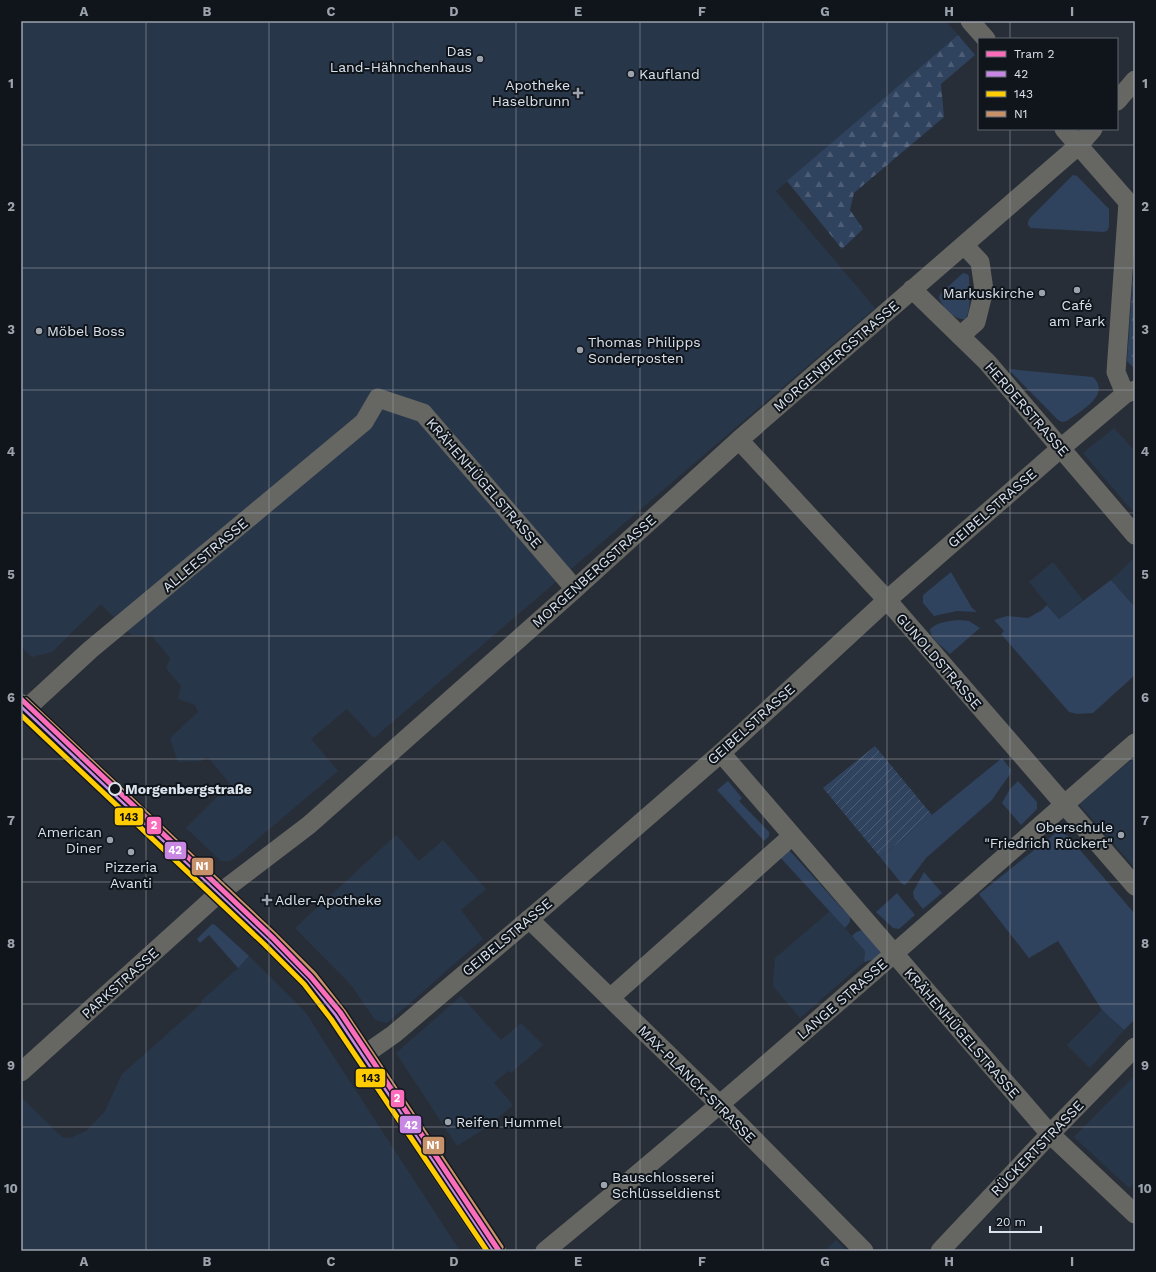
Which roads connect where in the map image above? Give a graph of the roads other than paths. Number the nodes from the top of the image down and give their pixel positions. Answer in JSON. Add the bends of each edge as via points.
{"nodes":[{"id":1,"x":970,"y":21,"type":"edge"},
{"id":2,"x":985,"y":38,"type":"edge"},
{"id":3,"x":1135,"y":80,"type":"edge"},
{"id":4,"x":1118,"y":100,"type":"edge"},
{"id":5,"x":1065,"y":130,"type":"edge"},
{"id":6,"x":1092,"y":130,"type":"edge"},
{"id":7,"x":1079,"y":145,"type":"junction"},
{"id":8,"x":1132,"y":206,"type":"edge"},
{"id":9,"x":964,"y":245,"type":"junction"},
{"id":10,"x":912,"y":289,"type":"junction"},
{"id":11,"x":960,"y":336,"type":"junction"},
{"id":12,"x":1130,"y":392,"type":"edge"},
{"id":13,"x":378,"y":398,"type":"joint"},
{"id":14,"x":739,"y":440,"type":"junction"},
{"id":15,"x":1061,"y":448,"type":"junction"},
{"id":16,"x":1135,"y":535,"type":"edge"},
{"id":17,"x":575,"y":589,"type":"junction"},
{"id":18,"x":887,"y":600,"type":"junction"},
{"id":19,"x":23,"y":707,"type":"edge"},
{"id":20,"x":1135,"y":743,"type":"edge"},
{"id":21,"x":721,"y":753,"type":"junction"},
{"id":22,"x":1064,"y":805,"type":"junction"},
{"id":23,"x":792,"y":836,"type":"junction"},
{"id":24,"x":1135,"y":886,"type":"edge"},
{"id":25,"x":220,"y":893,"type":"junction"},
{"id":26,"x":529,"y":919,"type":"junction"},
{"id":27,"x":894,"y":954,"type":"junction"},
{"id":28,"x":610,"y":998,"type":"junction"},
{"id":29,"x":1135,"y":1047,"type":"edge"},
{"id":30,"x":364,"y":1055,"type":"junction"},
{"id":31,"x":21,"y":1072,"type":"edge"},
{"id":32,"x":720,"y":1105,"type":"junction"},
{"id":33,"x":1050,"y":1134,"type":"junction"},
{"id":34,"x":1135,"y":1214,"type":"edge"},
{"id":35,"x":495,"y":1251,"type":"edge"},
{"id":36,"x":546,"y":1251,"type":"edge"},
{"id":37,"x":864,"y":1251,"type":"edge"},
{"id":38,"x":940,"y":1251,"type":"edge"}],
"edges":[{"from":1,"to":2,"type":"street"},
{"from":3,"to":4,"type":"street"},
{"from":5,"to":7,"type":"street"},
{"from":6,"to":7,"type":"street","name":"MORGENBERGSTRASSE"},
{"from":7,"to":8,"type":"street"},
{"from":7,"to":9,"type":"street","name":"MORGENBERGSTRASSE"},
{"from":8,"to":12,"type":"street","via":[[1116,372]]},
{"from":9,"to":10,"type":"street","name":"MORGENBERGSTRASSE"},
{"from":9,"to":11,"type":"street","via":[[980,262],[984,290],[976,322]]},
{"from":10,"to":11,"type":"street","name":"HERDERSTRASSE"},
{"from":10,"to":14,"type":"street","name":"MORGENBERGSTRASSE"},
{"from":11,"to":15,"type":"street","name":"HERDERSTRASSE","via":[[987,362]]},
{"from":12,"to":15,"type":"street","name":"GEIBELSTRASSE"},
{"from":13,"to":17,"type":"street","name":"KRÄHENHÜGELSTRASSE","via":[[423,413]]},
{"from":13,"to":19,"type":"street","name":"ALLEESTRASSE","via":[[364,422]]},
{"from":14,"to":17,"type":"street","name":"MORGENBERGSTRASSE"},
{"from":14,"to":18,"type":"street","name":"GUNOLDSTRASSE"},
{"from":15,"to":16,"type":"street","name":"HERDERSTRASSE"},
{"from":15,"to":18,"type":"street","name":"GEIBELSTRASSE"},
{"from":17,"to":25,"type":"street","name":"MORGENBERGSTRASSE","via":[[309,825]]},
{"from":18,"to":21,"type":"street","name":"GEIBELSTRASSE"},
{"from":18,"to":22,"type":"street","name":"GUNOLDSTRASSE"},
{"from":19,"to":25,"type":"main road"},
{"from":20,"to":22,"type":"street","name":"LANGE STRASSE"},
{"from":21,"to":23,"type":"street","name":"KRÄHENHÜGELSTRASSE"},
{"from":21,"to":26,"type":"street","name":"GEIBELSTRASSE"},
{"from":22,"to":24,"type":"street","name":"GUNOLDSTRASSE"},
{"from":22,"to":27,"type":"street","name":"LANGE STRASSE"},
{"from":23,"to":27,"type":"street","name":"KRÄHENHÜGELSTRASSE"},
{"from":23,"to":28,"type":"street"},
{"from":25,"to":30,"type":"main road","via":[[309,979]]},
{"from":25,"to":31,"type":"street","name":"PARKSTRASSE"},
{"from":26,"to":28,"type":"street","name":"MAX-PLANCK-STRASSE"},
{"from":26,"to":30,"type":"street","name":"GEIBELSTRASSE","via":[[394,1034]]},
{"from":27,"to":32,"type":"street","name":"LANGE STRASSE"},
{"from":27,"to":33,"type":"street","name":"KRÄHENHÜGELSTRASSE"},
{"from":28,"to":32,"type":"street","name":"MAX-PLANCK-STRASSE"},
{"from":29,"to":33,"type":"street","name":"RÜCKERTSTRASSE"},
{"from":30,"to":35,"type":"main road"},
{"from":32,"to":36,"type":"street","name":"LANGE STRASSE"},
{"from":32,"to":37,"type":"street","name":"MAX-PLANCK-STRASSE"},
{"from":33,"to":34,"type":"street","name":"KRÄHENHÜGELSTRASSE"},
{"from":33,"to":38,"type":"street","name":"RÜCKERTSTRASSE"}]}
